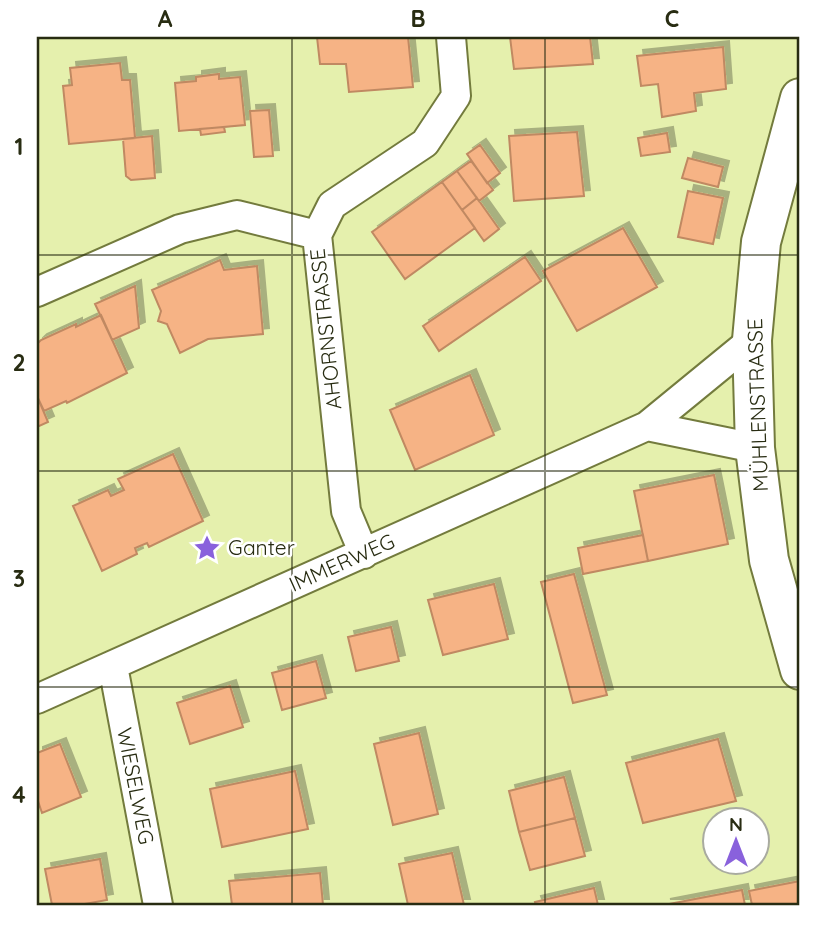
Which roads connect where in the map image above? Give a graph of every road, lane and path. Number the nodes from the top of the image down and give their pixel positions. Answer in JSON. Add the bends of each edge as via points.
{"nodes":[{"id":1,"x":451,"y":37,"type":"edge"},
{"id":2,"x":800,"y":98,"type":"edge"},
{"id":3,"x":317,"y":235,"type":"junction"},
{"id":4,"x":37,"y":292,"type":"edge"},
{"id":5,"x":752,"y":340,"type":"junction"},
{"id":6,"x":647,"y":425,"type":"junction"},
{"id":7,"x":755,"y":448,"type":"junction"},
{"id":8,"x":364,"y":554,"type":"junction"},
{"id":9,"x":113,"y":666,"type":"junction"},
{"id":10,"x":800,"y":670,"type":"edge"},
{"id":11,"x":37,"y":699,"type":"edge"},
{"id":12,"x":158,"y":905,"type":"edge"}],
"edges":[{"from":1,"to":3,"type":"street","name":"AHORNSTRASSE","via":[[456,96],[425,143],[332,205]]},
{"from":2,"to":5,"type":"street","name":"MÜHLENSTRASSE","via":[[761,242]]},
{"from":3,"to":4,"type":"street","via":[[236,215],[180,229]]},
{"from":3,"to":8,"type":"street","name":"AHORNSTRASSE","via":[[346,511]]},
{"from":5,"to":6,"type":"street","name":"IMMERWEG"},
{"from":5,"to":7,"type":"street","name":"MÜHLENSTRASSE"},
{"from":6,"to":7,"type":"street"},
{"from":6,"to":8,"type":"street","name":"IMMERWEG"},
{"from":7,"to":10,"type":"street","name":"MÜHLENSTRASSE","via":[[769,559]]},
{"from":8,"to":9,"type":"street","name":"IMMERWEG"},
{"from":9,"to":11,"type":"street","name":"IMMERWEG"},
{"from":9,"to":12,"type":"street","name":"WIESELWEG"}]}
